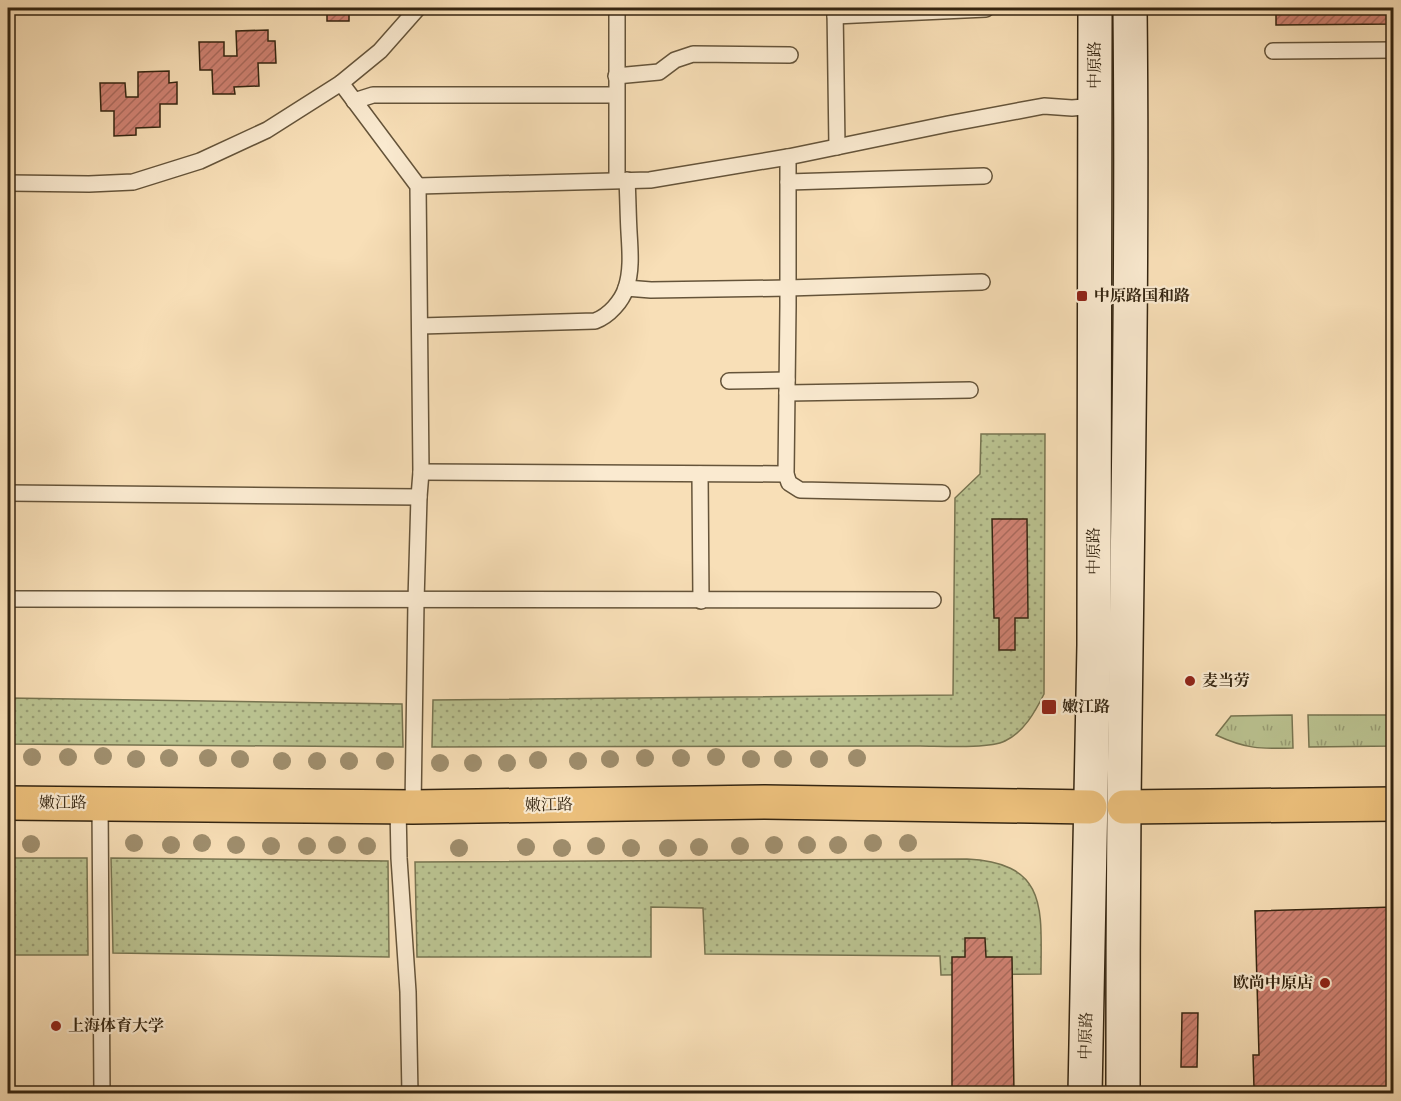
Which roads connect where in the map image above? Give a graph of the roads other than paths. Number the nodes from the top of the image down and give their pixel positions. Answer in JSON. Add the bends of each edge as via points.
{"nodes":[{"id":1,"x":418,"y":8,"type":"edge"},
{"id":2,"x":617,"y":8,"type":"edge"},
{"id":3,"x":1095,"y":8,"type":"edge"},
{"id":4,"x":1130,"y":8,"type":"edge"},
{"id":5,"x":986,"y":9,"type":"dead end"},
{"id":6,"x":835,"y":12,"type":"edge"},
{"id":7,"x":1394,"y":50,"type":"edge"},
{"id":8,"x":1273,"y":51,"type":"dead end"},
{"id":9,"x":790,"y":55,"type":"dead end"},
{"id":10,"x":616,"y":76,"type":"junction"},
{"id":11,"x":341,"y":83,"type":"junction"},
{"id":12,"x":616,"y":95,"type":"junction"},
{"id":13,"x":354,"y":101,"type":"junction"},
{"id":14,"x":1096,"y":106,"type":"junction"},
{"id":15,"x":837,"y":147,"type":"junction"},
{"id":16,"x":788,"y":157,"type":"junction"},
{"id":17,"x":984,"y":176,"type":"dead end"},
{"id":18,"x":622,"y":180,"type":"junction"},
{"id":19,"x":788,"y":182,"type":"junction"},
{"id":20,"x":8,"y":183,"type":"edge"},
{"id":21,"x":418,"y":186,"type":"junction"},
{"id":22,"x":982,"y":282,"type":"dead end"},
{"id":23,"x":626,"y":288,"type":"junction"},
{"id":24,"x":788,"y":288,"type":"junction"},
{"id":25,"x":420,"y":326,"type":"junction"},
{"id":26,"x":729,"y":381,"type":"dead end"},
{"id":27,"x":787,"y":386,"type":"junction"},
{"id":28,"x":970,"y":390,"type":"dead end"},
{"id":29,"x":421,"y":472,"type":"junction"},
{"id":30,"x":700,"y":474,"type":"junction"},
{"id":31,"x":786,"y":474,"type":"junction"},
{"id":32,"x":8,"y":493,"type":"edge"},
{"id":33,"x":942,"y":493,"type":"dead end"},
{"id":34,"x":419,"y":497,"type":"junction"},
{"id":35,"x":8,"y":599,"type":"edge"},
{"id":36,"x":933,"y":600,"type":"dead end"},
{"id":37,"x":416,"y":601,"type":"junction"},
{"id":38,"x":702,"y":601,"type":"junction"},
{"id":39,"x":8,"y":803,"type":"edge"},
{"id":40,"x":100,"y":803,"type":"junction"},
{"id":41,"x":1394,"y":804,"type":"edge"},
{"id":42,"x":406,"y":807,"type":"junction"},
{"id":43,"x":1090,"y":807,"type":"junction"},
{"id":44,"x":1124,"y":807,"type":"junction"},
{"id":45,"x":102,"y":1094,"type":"edge"},
{"id":46,"x":410,"y":1094,"type":"edge"},
{"id":47,"x":1085,"y":1094,"type":"edge"},
{"id":48,"x":1122,"y":1094,"type":"edge"}],
"edges":[{"from":1,"to":11,"type":"lane","via":[[380,51]]},
{"from":2,"to":10,"type":"lane"},
{"from":3,"to":14,"type":"main road","name":"中原路"},
{"from":4,"to":44,"type":"main road","name":"中原路"},
{"from":5,"to":6,"type":"lane"},
{"from":6,"to":15,"type":"lane"},
{"from":7,"to":8,"type":"lane"},
{"from":9,"to":10,"type":"lane","via":[[693,54],[675,60],[659,72]]},
{"from":10,"to":12,"type":"lane"},
{"from":11,"to":13,"type":"lane"},
{"from":11,"to":20,"type":"lane","via":[[267,130],[200,161],[133,182]]},
{"from":12,"to":13,"type":"lane","via":[[373,95]]},
{"from":12,"to":18,"type":"lane"},
{"from":13,"to":21,"type":"lane"},
{"from":14,"to":15,"type":"lane","via":[[1044,106]]},
{"from":14,"to":43,"type":"main road","name":"中原路"},
{"from":15,"to":16,"type":"lane"},
{"from":16,"to":18,"type":"lane","via":[[650,180]]},
{"from":16,"to":19,"type":"lane"},
{"from":17,"to":19,"type":"lane"},
{"from":18,"to":21,"type":"lane"},
{"from":18,"to":23,"type":"lane","via":[[630,269]]},
{"from":19,"to":24,"type":"lane"},
{"from":21,"to":25,"type":"lane"},
{"from":22,"to":24,"type":"lane"},
{"from":23,"to":24,"type":"lane"},
{"from":23,"to":25,"type":"lane","via":[[609,312],[595,321]]},
{"from":24,"to":27,"type":"lane"},
{"from":25,"to":29,"type":"lane"},
{"from":26,"to":27,"type":"lane"},
{"from":27,"to":28,"type":"lane"},
{"from":27,"to":31,"type":"lane"},
{"from":29,"to":30,"type":"lane"},
{"from":29,"to":34,"type":"lane"},
{"from":30,"to":31,"type":"lane"},
{"from":30,"to":38,"type":"lane"},
{"from":31,"to":33,"type":"lane","via":[[789,483],[800,490]]},
{"from":32,"to":34,"type":"lane"},
{"from":34,"to":37,"type":"lane"},
{"from":35,"to":37,"type":"lane"},
{"from":36,"to":38,"type":"lane"},
{"from":37,"to":38,"type":"lane"},
{"from":37,"to":42,"type":"lane"},
{"from":39,"to":40,"type":"main road","name":"嫩江路"},
{"from":40,"to":42,"type":"main road","name":"嫩江路"},
{"from":40,"to":45,"type":"lane"},
{"from":41,"to":44,"type":"main road"},
{"from":42,"to":43,"type":"main road","name":"嫩江路","via":[[765,802]]},
{"from":42,"to":46,"type":"lane","via":[[399,858]]},
{"from":43,"to":47,"type":"main road","name":"中原路"},
{"from":44,"to":48,"type":"main road","name":"中原路"}]}
